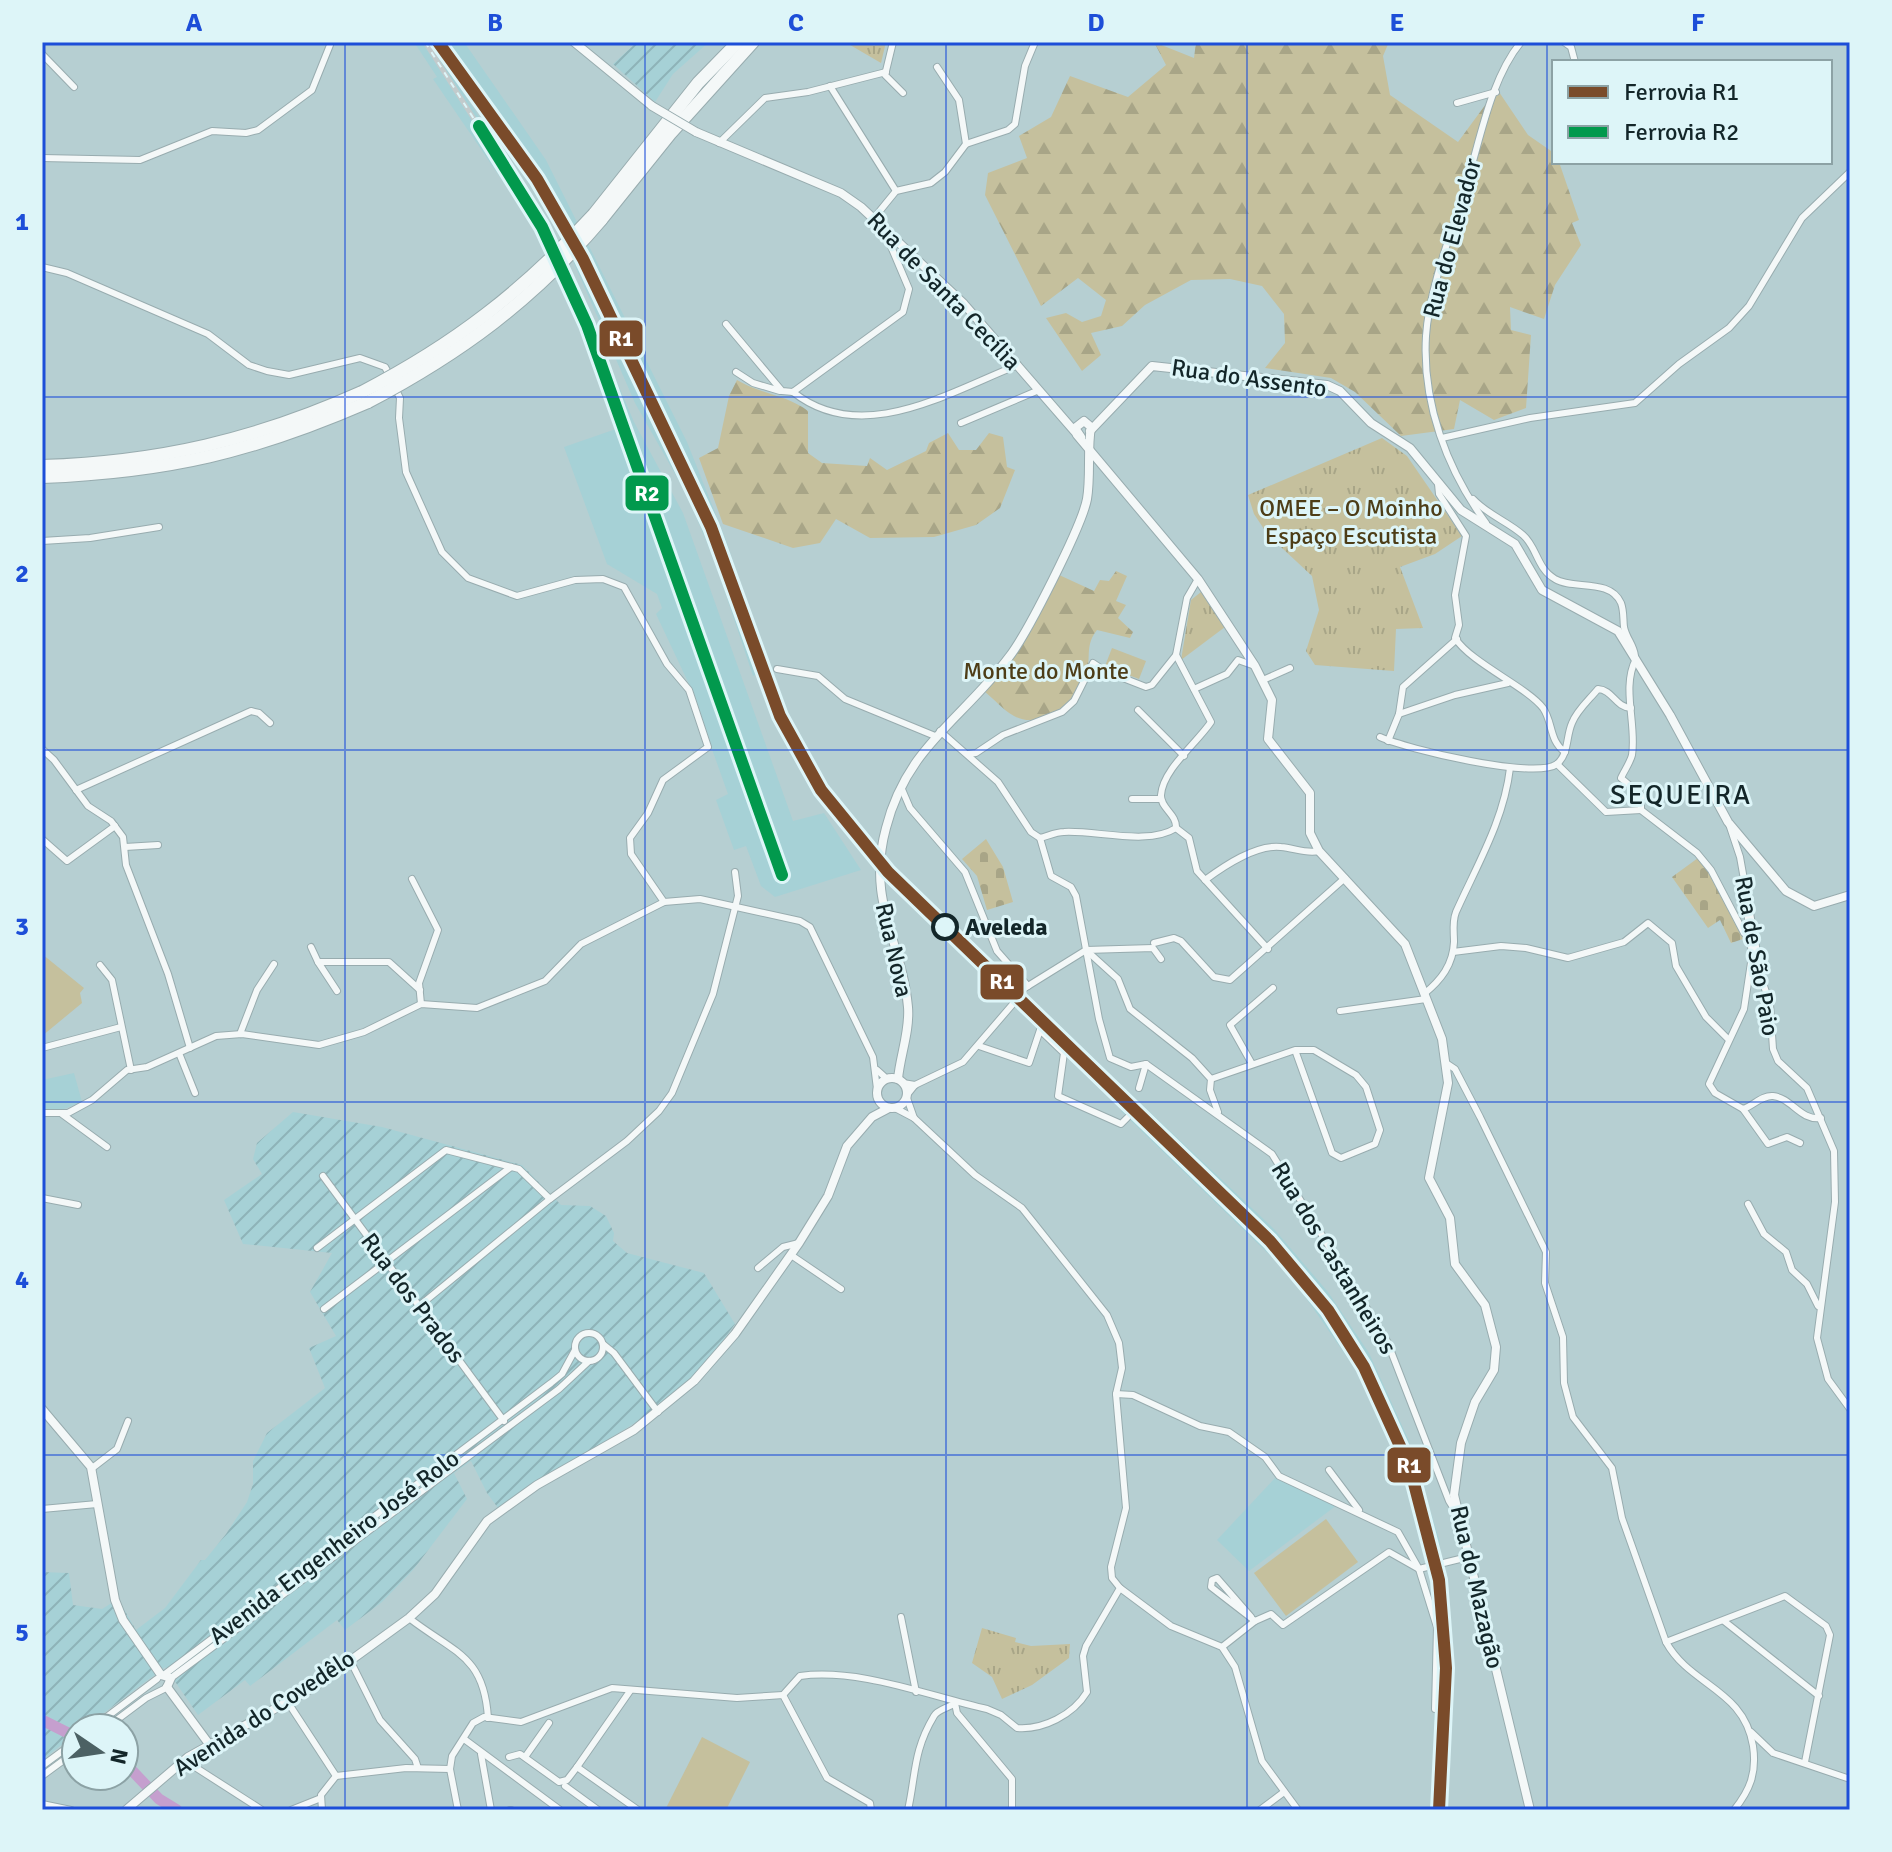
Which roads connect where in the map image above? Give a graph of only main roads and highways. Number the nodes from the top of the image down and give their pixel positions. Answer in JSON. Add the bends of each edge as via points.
{"nodes":[{"id":1,"x":738,"y":42,"type":"edge"},
{"id":2,"x":753,"y":42,"type":"edge"},
{"id":3,"x":598,"y":217,"type":"junction"},
{"id":4,"x":365,"y":397,"type":"junction"},
{"id":5,"x":42,"y":466,"type":"edge"},
{"id":6,"x":42,"y":477,"type":"edge"}],
"edges":[{"from":1,"to":3,"type":"highway","via":[[698,83]]},
{"from":2,"to":3,"type":"highway"},
{"from":3,"to":4,"type":"highway","bridge":true,"via":[[476,325]]},
{"from":4,"to":5,"type":"highway","via":[[223,444],[163,457]]},
{"from":4,"to":6,"type":"highway","via":[[262,445],[216,457],[149,469]]}]}
